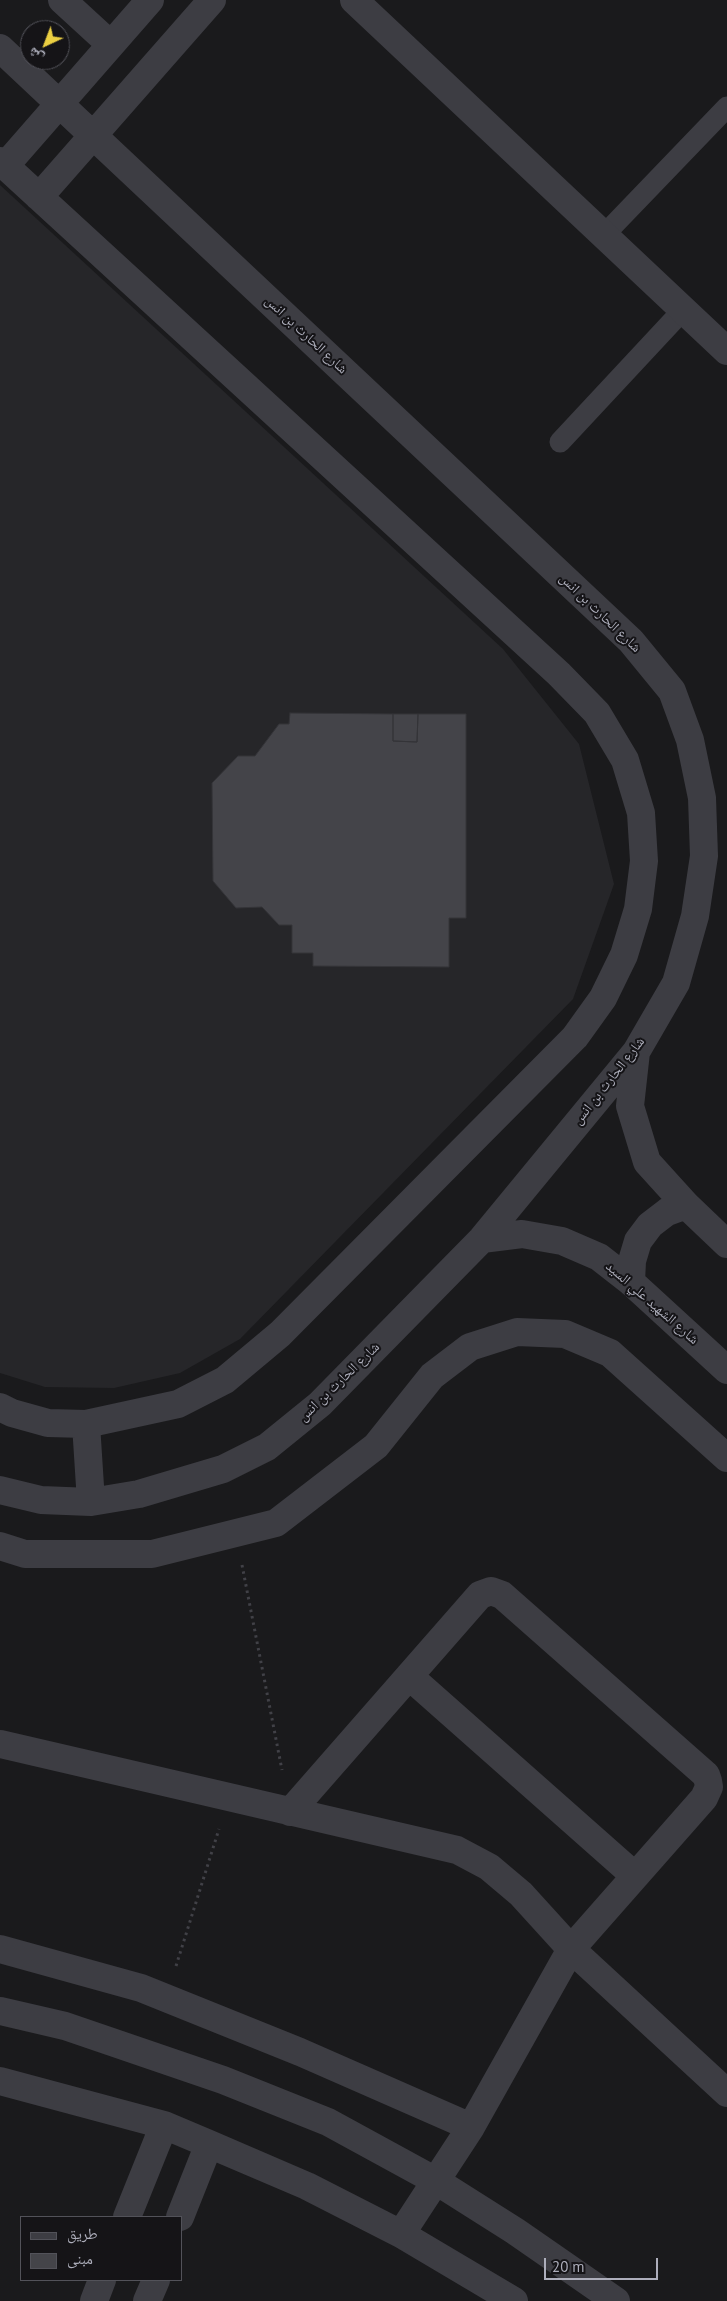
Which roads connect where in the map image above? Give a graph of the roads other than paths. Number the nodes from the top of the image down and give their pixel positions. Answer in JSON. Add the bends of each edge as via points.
{"nodes":[{"id":1,"x":62,"y":0,"type":"edge"},
{"id":2,"x":150,"y":0,"type":"edge"},
{"id":3,"x":212,"y":0,"type":"edge"},
{"id":4,"x":354,"y":0,"type":"edge"},
{"id":5,"x":110,"y":44,"type":"junction"},
{"id":6,"x":0,"y":48,"type":"edge"},
{"id":7,"x":59,"y":104,"type":"junction"},
{"id":8,"x":727,"y":107,"type":"edge"},
{"id":9,"x":94,"y":135,"type":"junction"},
{"id":10,"x":2,"y":163,"type":"edge"},
{"id":11,"x":39,"y":197,"type":"junction"},
{"id":12,"x":604,"y":235,"type":"junction"},
{"id":13,"x":683,"y":310,"type":"junction"},
{"id":14,"x":727,"y":351,"type":"edge"},
{"id":15,"x":560,"y":442,"type":"dead end"},
{"id":16,"x":636,"y":1052,"type":"junction"},
{"id":17,"x":686,"y":1205,"type":"junction"},
{"id":18,"x":482,"y":1239,"type":"junction"},
{"id":19,"x":727,"y":1244,"type":"edge"},
{"id":20,"x":631,"y":1282,"type":"junction"},
{"id":21,"x":727,"y":1370,"type":"edge"},
{"id":22,"x":0,"y":1407,"type":"edge"},
{"id":23,"x":86,"y":1424,"type":"junction"},
{"id":24,"x":727,"y":1458,"type":"edge"},
{"id":25,"x":0,"y":1490,"type":"edge"},
{"id":26,"x":91,"y":1502,"type":"junction"},
{"id":27,"x":0,"y":1546,"type":"edge"},
{"id":28,"x":409,"y":1676,"type":"junction"},
{"id":29,"x":0,"y":1744,"type":"edge"},
{"id":30,"x":290,"y":1812,"type":"junction"},
{"id":31,"x":635,"y":1876,"type":"junction"},
{"id":32,"x":0,"y":1949,"type":"edge"},
{"id":33,"x":571,"y":1949,"type":"junction"},
{"id":34,"x":0,"y":2011,"type":"edge"},
{"id":35,"x":0,"y":2081,"type":"edge"},
{"id":36,"x":727,"y":2093,"type":"edge"},
{"id":37,"x":164,"y":2125,"type":"junction"},
{"id":38,"x":471,"y":2127,"type":"junction"},
{"id":39,"x":209,"y":2144,"type":"junction"},
{"id":40,"x":436,"y":2182,"type":"junction"},
{"id":41,"x":127,"y":2216,"type":"edge"},
{"id":42,"x":180,"y":2216,"type":"edge"},
{"id":43,"x":401,"y":2234,"type":"junction"},
{"id":44,"x":102,"y":2281,"type":"edge"},
{"id":45,"x":156,"y":2281,"type":"edge"},
{"id":46,"x":94,"y":2301,"type":"edge"},
{"id":47,"x":147,"y":2301,"type":"edge"},
{"id":48,"x":514,"y":2301,"type":"edge"},
{"id":49,"x":616,"y":2301,"type":"edge"}],
"edges":[{"from":1,"to":5,"type":"street"},
{"from":2,"to":5,"type":"street"},
{"from":3,"to":9,"type":"street"},
{"from":4,"to":12,"type":"street"},
{"from":5,"to":7,"type":"street"},
{"from":6,"to":7,"type":"street","name":"شارع الحارث بن انس"},
{"from":7,"to":9,"type":"street","name":"شارع الحارث بن انس"},
{"from":7,"to":10,"type":"street"},
{"from":8,"to":12,"type":"lane"},
{"from":9,"to":11,"type":"street"},
{"from":9,"to":16,"type":"street","name":"شارع الحارث بن انس","via":[[631,641],[672,691],[690,740],[702,798],[704,856],[695,916],[676,983]]},
{"from":10,"to":11,"type":"street"},
{"from":11,"to":23,"type":"street","via":[[597,713],[625,760],[641,813],[644,861],[638,909],[624,955],[603,998],[575,1037],[280,1334],[225,1380],[178,1404]]},
{"from":12,"to":13,"type":"street"},
{"from":13,"to":14,"type":"street"},
{"from":13,"to":15,"type":"lane"},
{"from":16,"to":17,"type":"street","via":[[630,1106],[647,1162]]},
{"from":16,"to":18,"type":"street","name":"شارع الحارث بن انس"},
{"from":17,"to":19,"type":"street"},
{"from":17,"to":20,"type":"street","via":[[667,1212],[642,1236],[632,1261]]},
{"from":18,"to":20,"type":"street","name":"شارع الشهيد علي السيد","via":[[522,1234],[562,1241],[599,1257]]},
{"from":18,"to":26,"type":"street","name":"شارع الحارث بن انس","via":[[320,1404],[267,1447],[223,1469],[138,1494]]},
{"from":20,"to":21,"type":"street","name":"شارع الشهيد علي السيد"},
{"from":22,"to":23,"type":"street","via":[[48,1423]]},
{"from":23,"to":26,"type":"street"},
{"from":24,"to":27,"type":"street","via":[[610,1353],[565,1334],[517,1332],[470,1346],[432,1376],[376,1446],[276,1523],[152,1554],[25,1554]]},
{"from":25,"to":26,"type":"street","name":"شارع الحارث بن انس","via":[[41,1500]]},
{"from":28,"to":30,"type":"street"},
{"from":28,"to":31,"type":"street"},
{"from":28,"to":31,"type":"street","via":[[480,1595],[497,1592],[706,1775],[708,1787],[704,1798]]},
{"from":29,"to":30,"type":"street"},
{"from":30,"to":33,"type":"street","via":[[457,1850],[489,1867],[521,1894]]},
{"from":31,"to":33,"type":"street"},
{"from":32,"to":38,"type":"street","via":[[141,1988],[300,2052]]},
{"from":33,"to":36,"type":"street"},
{"from":33,"to":38,"type":"street"},
{"from":34,"to":40,"type":"street","via":[[65,2026],[223,2080],[328,2122]]},
{"from":35,"to":37,"type":"street"},
{"from":37,"to":39,"type":"street"},
{"from":37,"to":41,"type":"street"},
{"from":38,"to":40,"type":"street"},
{"from":39,"to":42,"type":"street"},
{"from":39,"to":43,"type":"street","via":[[307,2186]]},
{"from":40,"to":43,"type":"street"},
{"from":40,"to":49,"type":"street","via":[[515,2231]]},
{"from":43,"to":48,"type":"street"},
{"from":44,"to":46,"type":"street"},
{"from":45,"to":47,"type":"street"}]}
